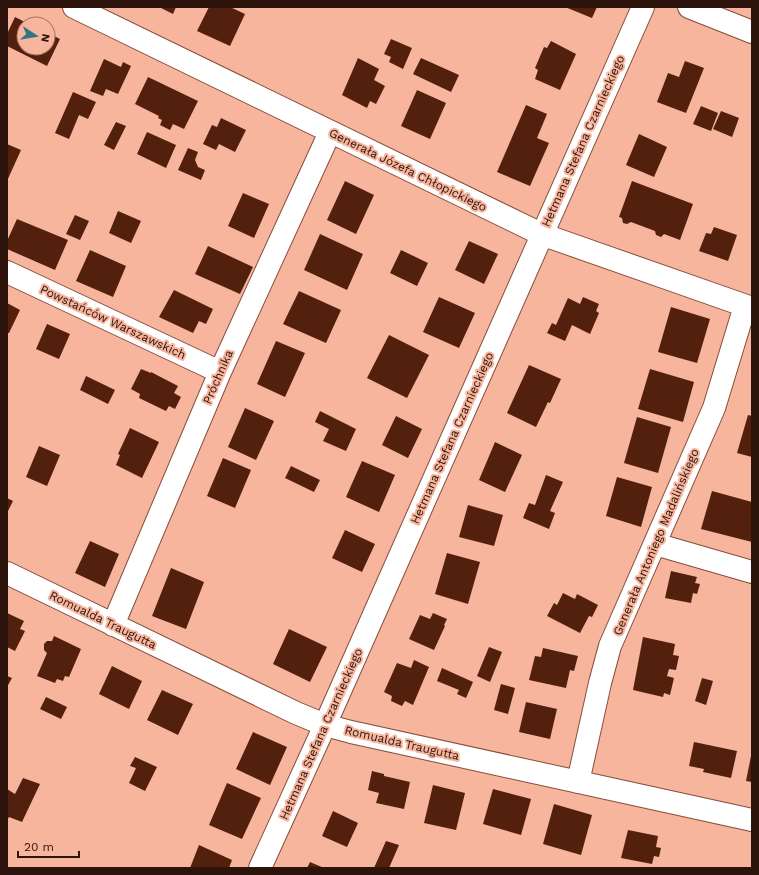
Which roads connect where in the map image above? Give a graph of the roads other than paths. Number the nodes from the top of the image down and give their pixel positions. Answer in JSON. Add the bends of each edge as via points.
{"nodes":[{"id":1,"x":74,"y":7,"type":"edge"},
{"id":2,"x":643,"y":7,"type":"edge"},
{"id":3,"x":689,"y":7,"type":"edge"},
{"id":4,"x":752,"y":32,"type":"edge"},
{"id":5,"x":330,"y":132,"type":"junction"},
{"id":6,"x":542,"y":234,"type":"junction"},
{"id":7,"x":7,"y":272,"type":"edge"},
{"id":8,"x":748,"y":307,"type":"edge"},
{"id":9,"x":220,"y":372,"type":"junction"},
{"id":10,"x":655,"y":544,"type":"junction"},
{"id":11,"x":752,"y":572,"type":"edge"},
{"id":12,"x":7,"y":573,"type":"edge"},
{"id":13,"x":113,"y":625,"type":"junction"},
{"id":14,"x":326,"y":725,"type":"junction"},
{"id":15,"x":578,"y":782,"type":"junction"},
{"id":16,"x":752,"y":820,"type":"edge"},
{"id":17,"x":260,"y":868,"type":"edge"}],
"edges":[{"from":1,"to":5,"type":"street","name":"Generała Józefa Chłopickiego"},
{"from":2,"to":6,"type":"street","name":"Hetmana Stefana Czarnieckiego"},
{"from":3,"to":4,"type":"street"},
{"from":5,"to":6,"type":"street","name":"Generała Józefa Chłopickiego"},
{"from":5,"to":9,"type":"street","name":"Próchnika"},
{"from":6,"to":8,"type":"street","name":"Generała Józefa Chłopickiego"},
{"from":6,"to":14,"type":"street","name":"Hetmana Stefana Czarnieckiego"},
{"from":7,"to":9,"type":"street","name":"Powstańców Warszawskich"},
{"from":8,"to":10,"type":"street","name":"Generała Antoniego Madalińskiego","via":[[714,408]]},
{"from":9,"to":13,"type":"street","name":"Próchnika"},
{"from":10,"to":11,"type":"street"},
{"from":10,"to":15,"type":"street","name":"Generała Antoniego Madalińskiego","via":[[610,646]]},
{"from":12,"to":13,"type":"street","name":"Romualda Traugutta"},
{"from":13,"to":14,"type":"street","name":"Romualda Traugutta"},
{"from":14,"to":15,"type":"street","name":"Romualda Traugutta"},
{"from":14,"to":17,"type":"street","name":"Hetmana Stefana Czarnieckiego"},
{"from":15,"to":16,"type":"street","name":"Romualda Traugutta"}]}
